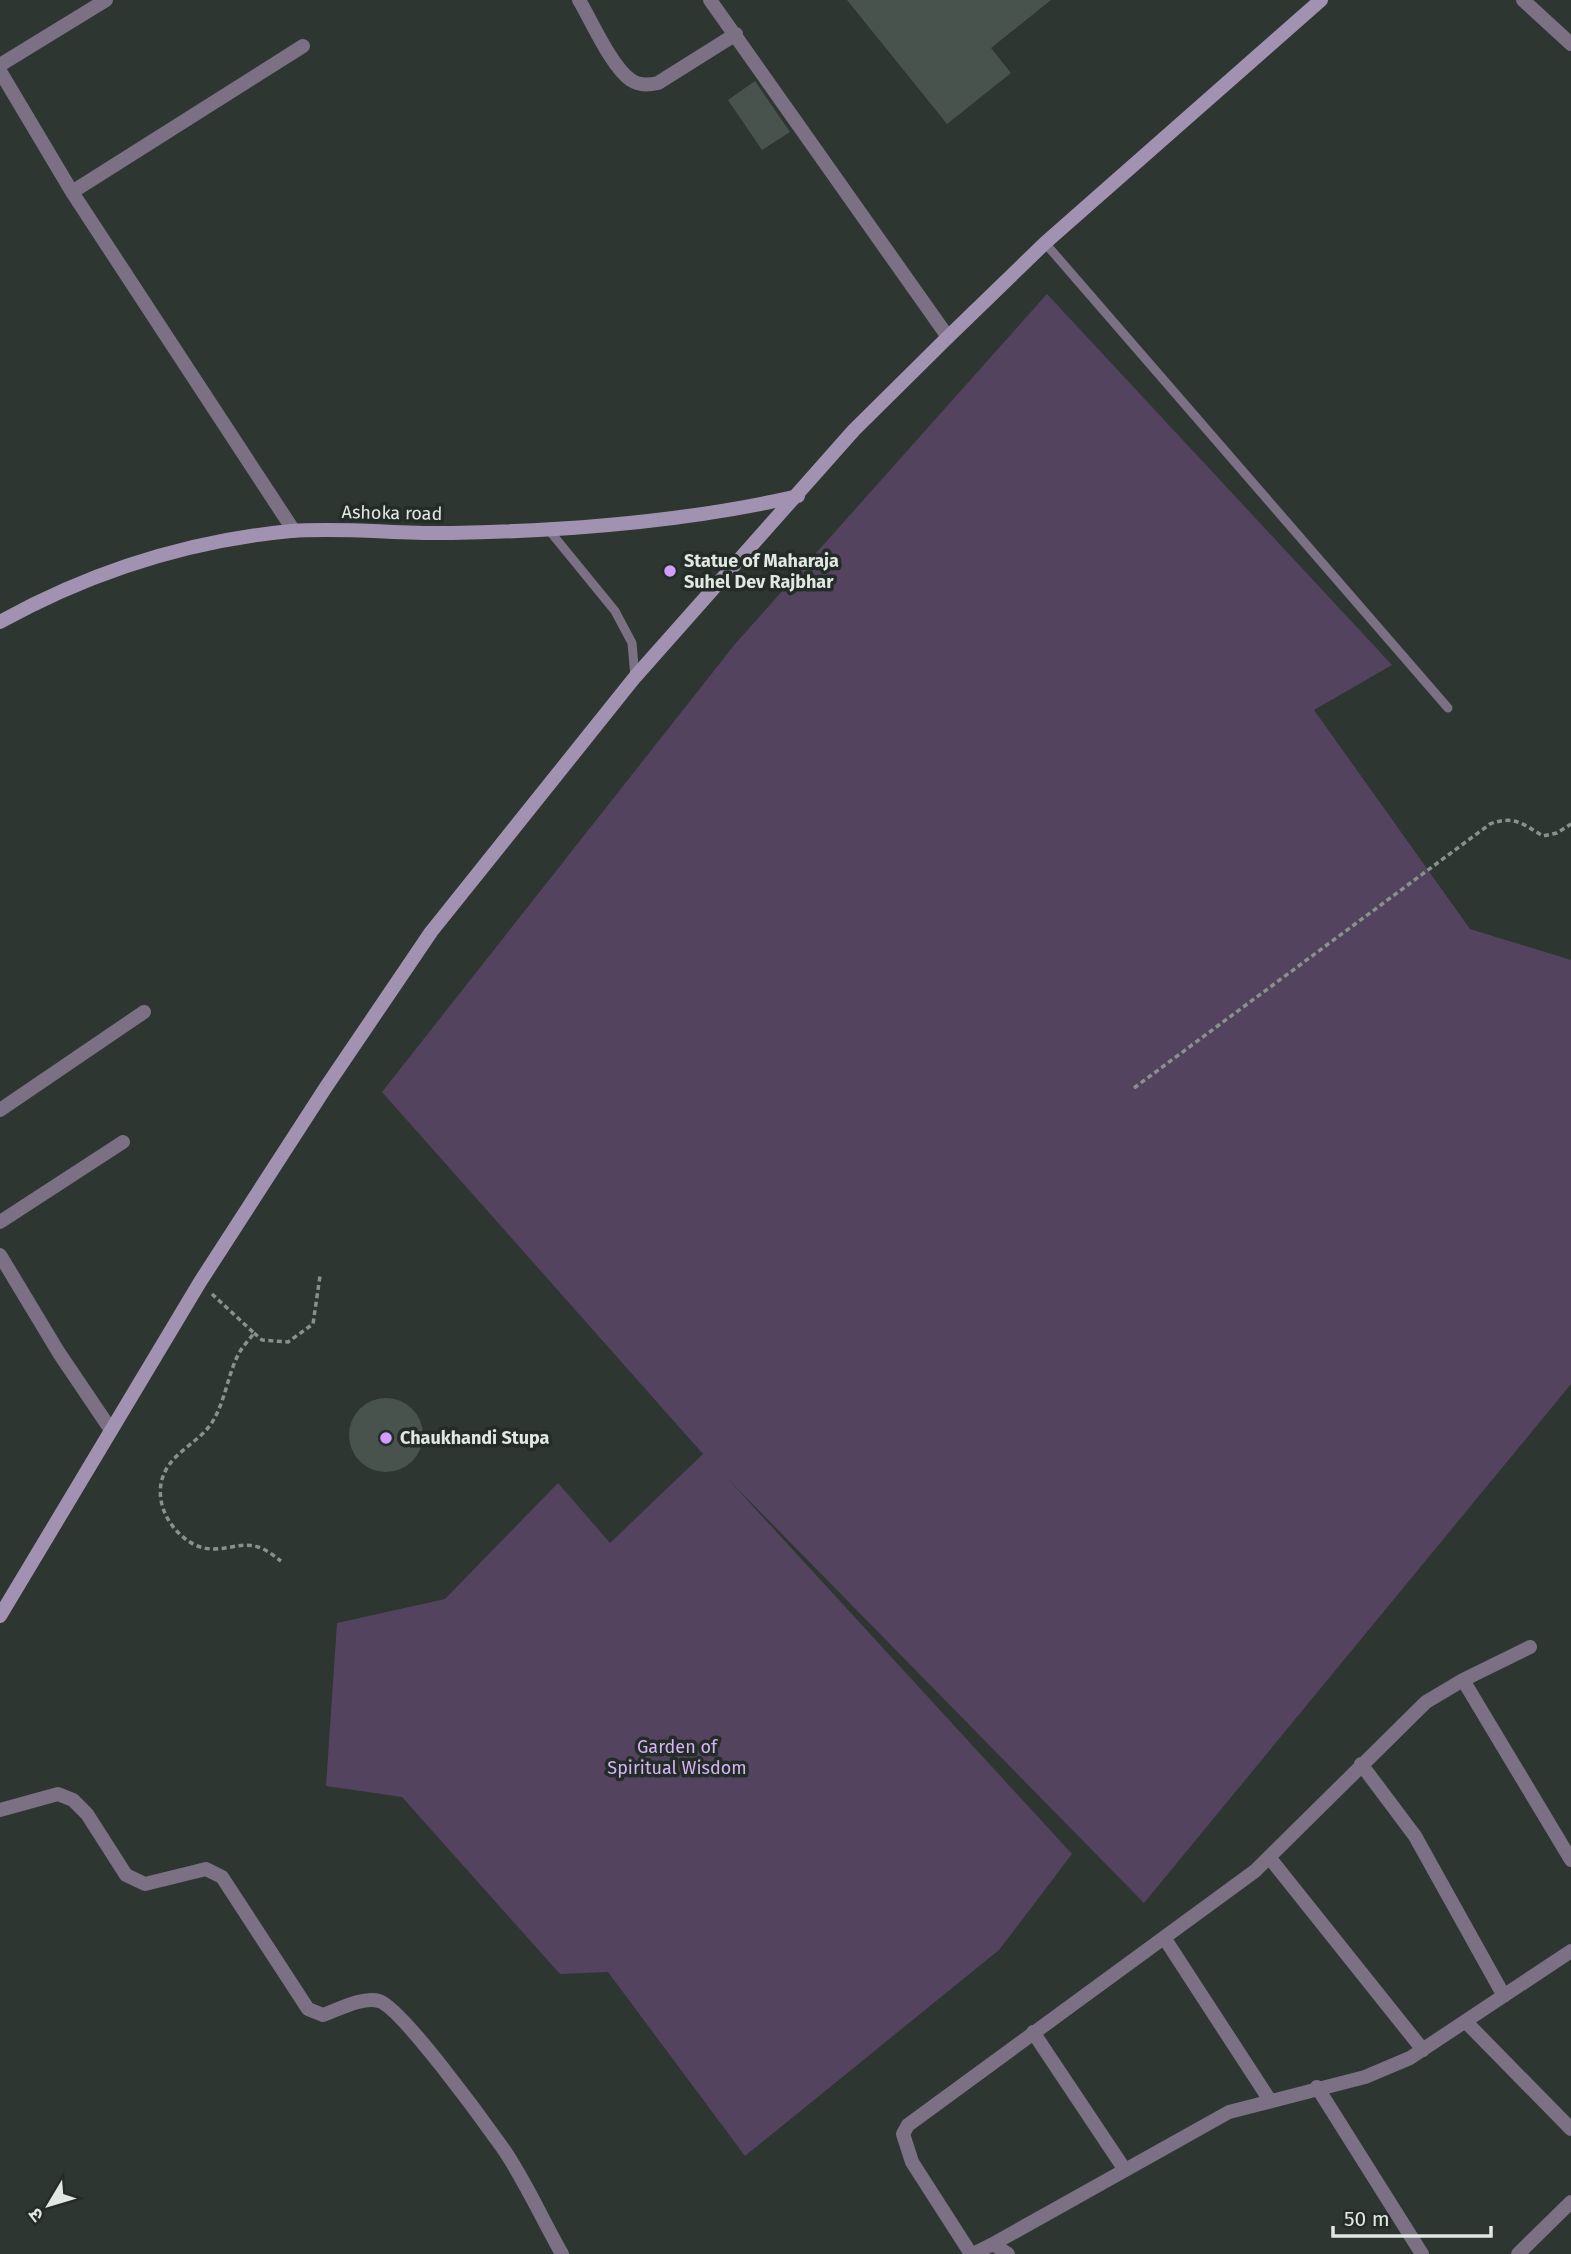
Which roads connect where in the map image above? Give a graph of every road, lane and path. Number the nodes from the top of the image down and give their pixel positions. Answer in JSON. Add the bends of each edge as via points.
{"nodes":[{"id":1,"x":106,"y":0,"type":"edge"},
{"id":2,"x":579,"y":0,"type":"edge"},
{"id":3,"x":710,"y":0,"type":"edge"},
{"id":4,"x":1321,"y":0,"type":"edge"},
{"id":5,"x":1523,"y":0,"type":"edge"},
{"id":6,"x":736,"y":34,"type":"junction"},
{"id":7,"x":1571,"y":44,"type":"edge"},
{"id":8,"x":303,"y":46,"type":"dead end"},
{"id":9,"x":0,"y":65,"type":"edge"},
{"id":10,"x":0,"y":71,"type":"edge"},
{"id":11,"x":72,"y":192,"type":"junction"},
{"id":12,"x":1045,"y":243,"type":"junction"},
{"id":13,"x":948,"y":337,"type":"junction"},
{"id":14,"x":798,"y":496,"type":"junction"},
{"id":15,"x":548,"y":529,"type":"junction"},
{"id":16,"x":294,"y":531,"type":"junction"},
{"id":17,"x":0,"y":622,"type":"edge"},
{"id":18,"x":635,"y":677,"type":"junction"},
{"id":19,"x":1448,"y":708,"type":"dead end"},
{"id":20,"x":1571,"y":824,"type":"edge"},
{"id":21,"x":144,"y":1012,"type":"dead end"},
{"id":22,"x":1134,"y":1088,"type":"dead end"},
{"id":23,"x":0,"y":1110,"type":"edge"},
{"id":24,"x":123,"y":1142,"type":"dead end"},
{"id":25,"x":0,"y":1223,"type":"edge"},
{"id":26,"x":0,"y":1255,"type":"edge"},
{"id":27,"x":320,"y":1276,"type":"dead end"},
{"id":28,"x":200,"y":1282,"type":"junction"},
{"id":29,"x":254,"y":1333,"type":"junction"},
{"id":30,"x":111,"y":1430,"type":"junction"},
{"id":31,"x":281,"y":1560,"type":"dead end"},
{"id":32,"x":0,"y":1616,"type":"edge"},
{"id":33,"x":1530,"y":1647,"type":"dead end"},
{"id":34,"x":1463,"y":1680,"type":"junction"},
{"id":35,"x":1361,"y":1764,"type":"junction"},
{"id":36,"x":0,"y":1810,"type":"edge"},
{"id":37,"x":1269,"y":1857,"type":"junction"},
{"id":38,"x":1571,"y":1860,"type":"edge"},
{"id":39,"x":1165,"y":1939,"type":"junction"},
{"id":40,"x":1571,"y":1951,"type":"edge"},
{"id":41,"x":1504,"y":1996,"type":"junction"},
{"id":42,"x":1466,"y":2022,"type":"junction"},
{"id":43,"x":1033,"y":2032,"type":"junction"},
{"id":44,"x":1423,"y":2050,"type":"junction"},
{"id":45,"x":1317,"y":2087,"type":"junction"},
{"id":46,"x":1269,"y":2099,"type":"junction"},
{"id":47,"x":1571,"y":2129,"type":"edge"},
{"id":48,"x":1125,"y":2170,"type":"junction"},
{"id":49,"x":1569,"y":2210,"type":"edge"},
{"id":50,"x":993,"y":2244,"type":"junction"},
{"id":51,"x":562,"y":2254,"type":"edge"},
{"id":52,"x":972,"y":2254,"type":"edge"},
{"id":53,"x":1008,"y":2254,"type":"edge"},
{"id":54,"x":1422,"y":2254,"type":"edge"},
{"id":55,"x":1518,"y":2254,"type":"edge"}],
"edges":[{"from":1,"to":9,"type":"street"},
{"from":2,"to":6,"type":"street","via":[[620,69],[644,85],[658,83]]},
{"from":3,"to":6,"type":"street"},
{"from":4,"to":12,"type":"street"},
{"from":5,"to":7,"type":"street"},
{"from":6,"to":13,"type":"street"},
{"from":8,"to":11,"type":"street"},
{"from":10,"to":11,"type":"street"},
{"from":11,"to":16,"type":"street"},
{"from":12,"to":13,"type":"street"},
{"from":12,"to":19,"type":"lane"},
{"from":13,"to":14,"type":"street","via":[[853,430]]},
{"from":14,"to":15,"type":"street","name":"Ashoka road","via":[[724,513]]},
{"from":14,"to":18,"type":"street"},
{"from":15,"to":16,"type":"street","name":"Ashoka road"},
{"from":15,"to":18,"type":"lane","via":[[615,611],[632,643]]},
{"from":16,"to":17,"type":"street","name":"Ashoka road","via":[[218,541],[94,575]]},
{"from":18,"to":28,"type":"street","via":[[431,932]]},
{"from":20,"to":22,"type":"path","via":[[1543,836],[1517,819],[1490,824]]},
{"from":21,"to":23,"type":"street"},
{"from":24,"to":25,"type":"street"},
{"from":26,"to":30,"type":"street"},
{"from":27,"to":29,"type":"path","via":[[313,1324],[288,1342],[262,1340]]},
{"from":28,"to":29,"type":"path"},
{"from":28,"to":30,"type":"street"},
{"from":29,"to":31,"type":"path","via":[[238,1356],[210,1426],[163,1474],[162,1506],[166,1519],[195,1545],[220,1551],[250,1545]]},
{"from":30,"to":32,"type":"street"},
{"from":33,"to":34,"type":"street"},
{"from":34,"to":35,"type":"street","via":[[1426,1702]]},
{"from":34,"to":38,"type":"street"},
{"from":35,"to":37,"type":"street"},
{"from":35,"to":41,"type":"street","via":[[1415,1836]]},
{"from":36,"to":51,"type":"street","via":[[58,1794],[73,1800],[126,1875],[145,1884],[206,1868],[222,1877],[308,2009],[323,2015],[379,2001],[391,2010],[503,2148]]},
{"from":37,"to":39,"type":"street"},
{"from":37,"to":44,"type":"street"},
{"from":39,"to":43,"type":"street"},
{"from":39,"to":46,"type":"street"},
{"from":40,"to":41,"type":"street"},
{"from":41,"to":42,"type":"street"},
{"from":42,"to":44,"type":"street"},
{"from":42,"to":47,"type":"street"},
{"from":43,"to":48,"type":"street"},
{"from":43,"to":52,"type":"street","via":[[903,2134],[912,2162]]},
{"from":44,"to":45,"type":"street","via":[[1365,2077]]},
{"from":45,"to":46,"type":"street"},
{"from":45,"to":54,"type":"street"},
{"from":46,"to":48,"type":"street","via":[[1229,2112]]},
{"from":48,"to":50,"type":"street"},
{"from":49,"to":55,"type":"street"},
{"from":50,"to":52,"type":"street"},
{"from":50,"to":53,"type":"street"}]}
